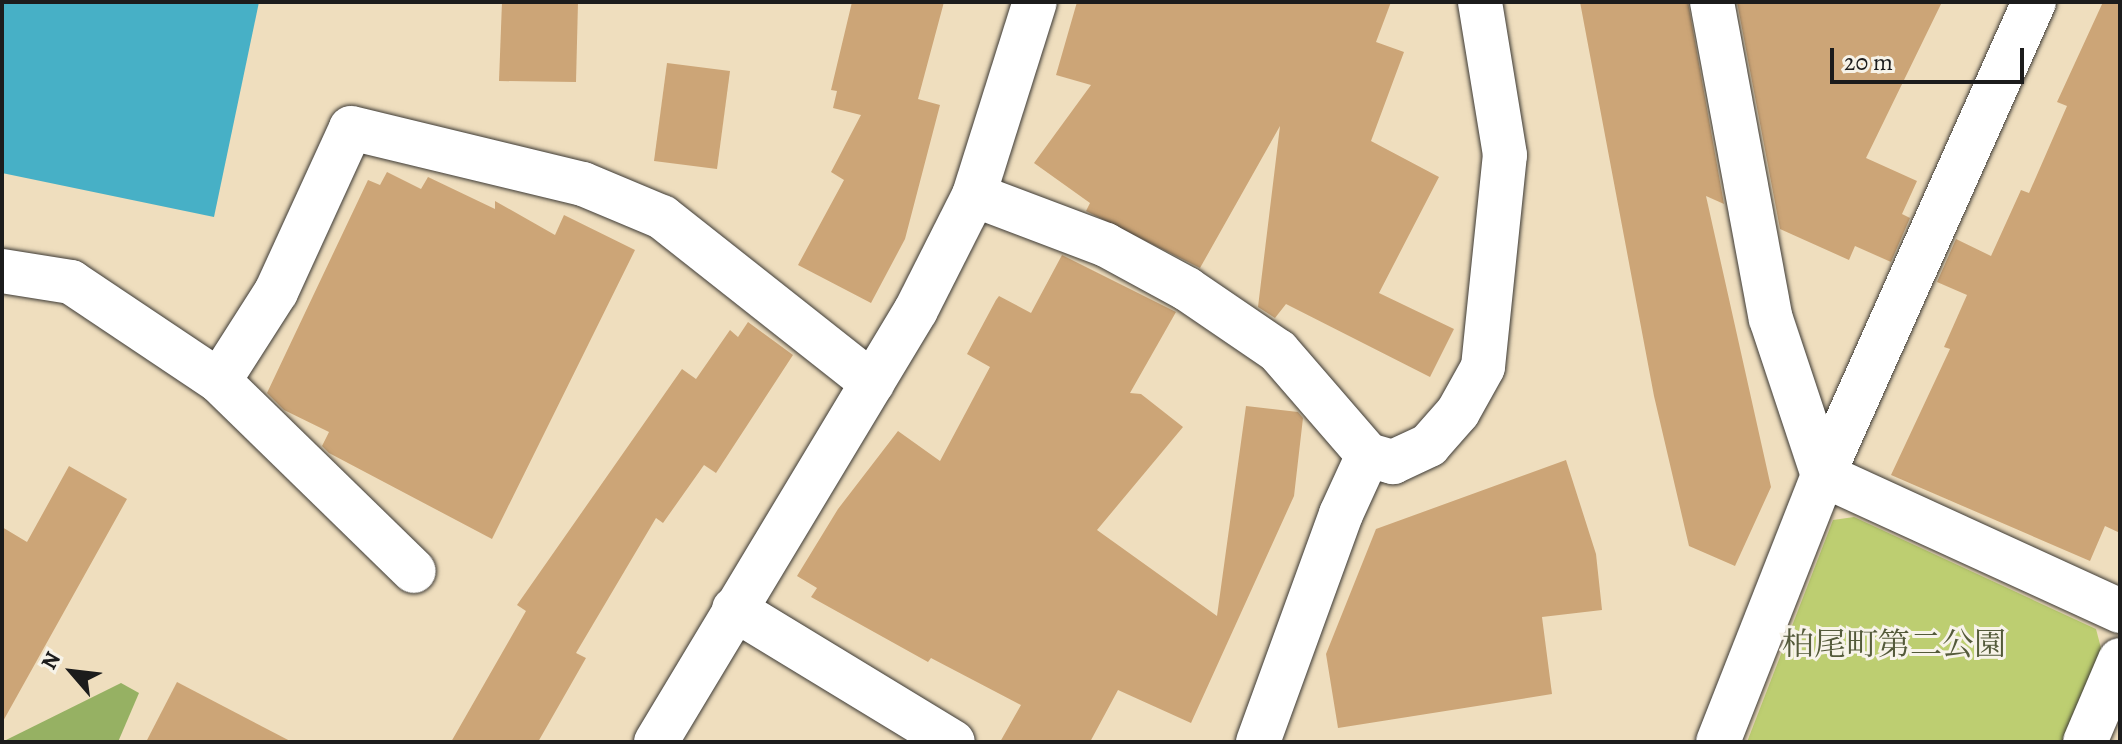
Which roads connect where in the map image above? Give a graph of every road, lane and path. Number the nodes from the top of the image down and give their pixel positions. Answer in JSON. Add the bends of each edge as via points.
{"nodes":[{"id":1,"x":1035,"y":2,"type":"edge"},
{"id":2,"x":1480,"y":2,"type":"edge"},
{"id":3,"x":1712,"y":2,"type":"edge"},
{"id":4,"x":2034,"y":2,"type":"edge"},
{"id":5,"x":974,"y":195,"type":"junction"},
{"id":6,"x":2,"y":271,"type":"edge"},
{"id":7,"x":219,"y":381,"type":"junction"},
{"id":8,"x":872,"y":383,"type":"junction"},
{"id":9,"x":1368,"y":455,"type":"junction"},
{"id":10,"x":1823,"y":475,"type":"junction"},
{"id":11,"x":414,"y":571,"type":"dead end"},
{"id":12,"x":734,"y":609,"type":"junction"},
{"id":13,"x":2120,"y":611,"type":"edge"},
{"id":14,"x":2120,"y":660,"type":"edge"},
{"id":15,"x":656,"y":742,"type":"edge"},
{"id":16,"x":953,"y":742,"type":"edge"},
{"id":17,"x":1258,"y":742,"type":"edge"},
{"id":18,"x":1718,"y":742,"type":"edge"},
{"id":19,"x":2085,"y":742,"type":"edge"}],
"edges":[{"from":1,"to":5,"type":"street"},
{"from":2,"to":9,"type":"street","via":[[1505,155],[1483,367],[1458,412],[1429,445],[1393,462]]},
{"from":3,"to":10,"type":"street","via":[[1771,319]]},
{"from":4,"to":10,"type":"street"},
{"from":5,"to":8,"type":"street"},
{"from":5,"to":9,"type":"street","via":[[1106,245],[1187,289],[1278,351]]},
{"from":6,"to":7,"type":"street","via":[[71,282]]},
{"from":7,"to":8,"type":"street","via":[[276,292],[351,128],[583,184],[662,217]]},
{"from":7,"to":11,"type":"street"},
{"from":8,"to":12,"type":"street"},
{"from":9,"to":17,"type":"street","via":[[1341,514]]},
{"from":10,"to":13,"type":"street"},
{"from":10,"to":18,"type":"street"},
{"from":12,"to":15,"type":"street"},
{"from":12,"to":16,"type":"street"},
{"from":14,"to":19,"type":"street"}]}
